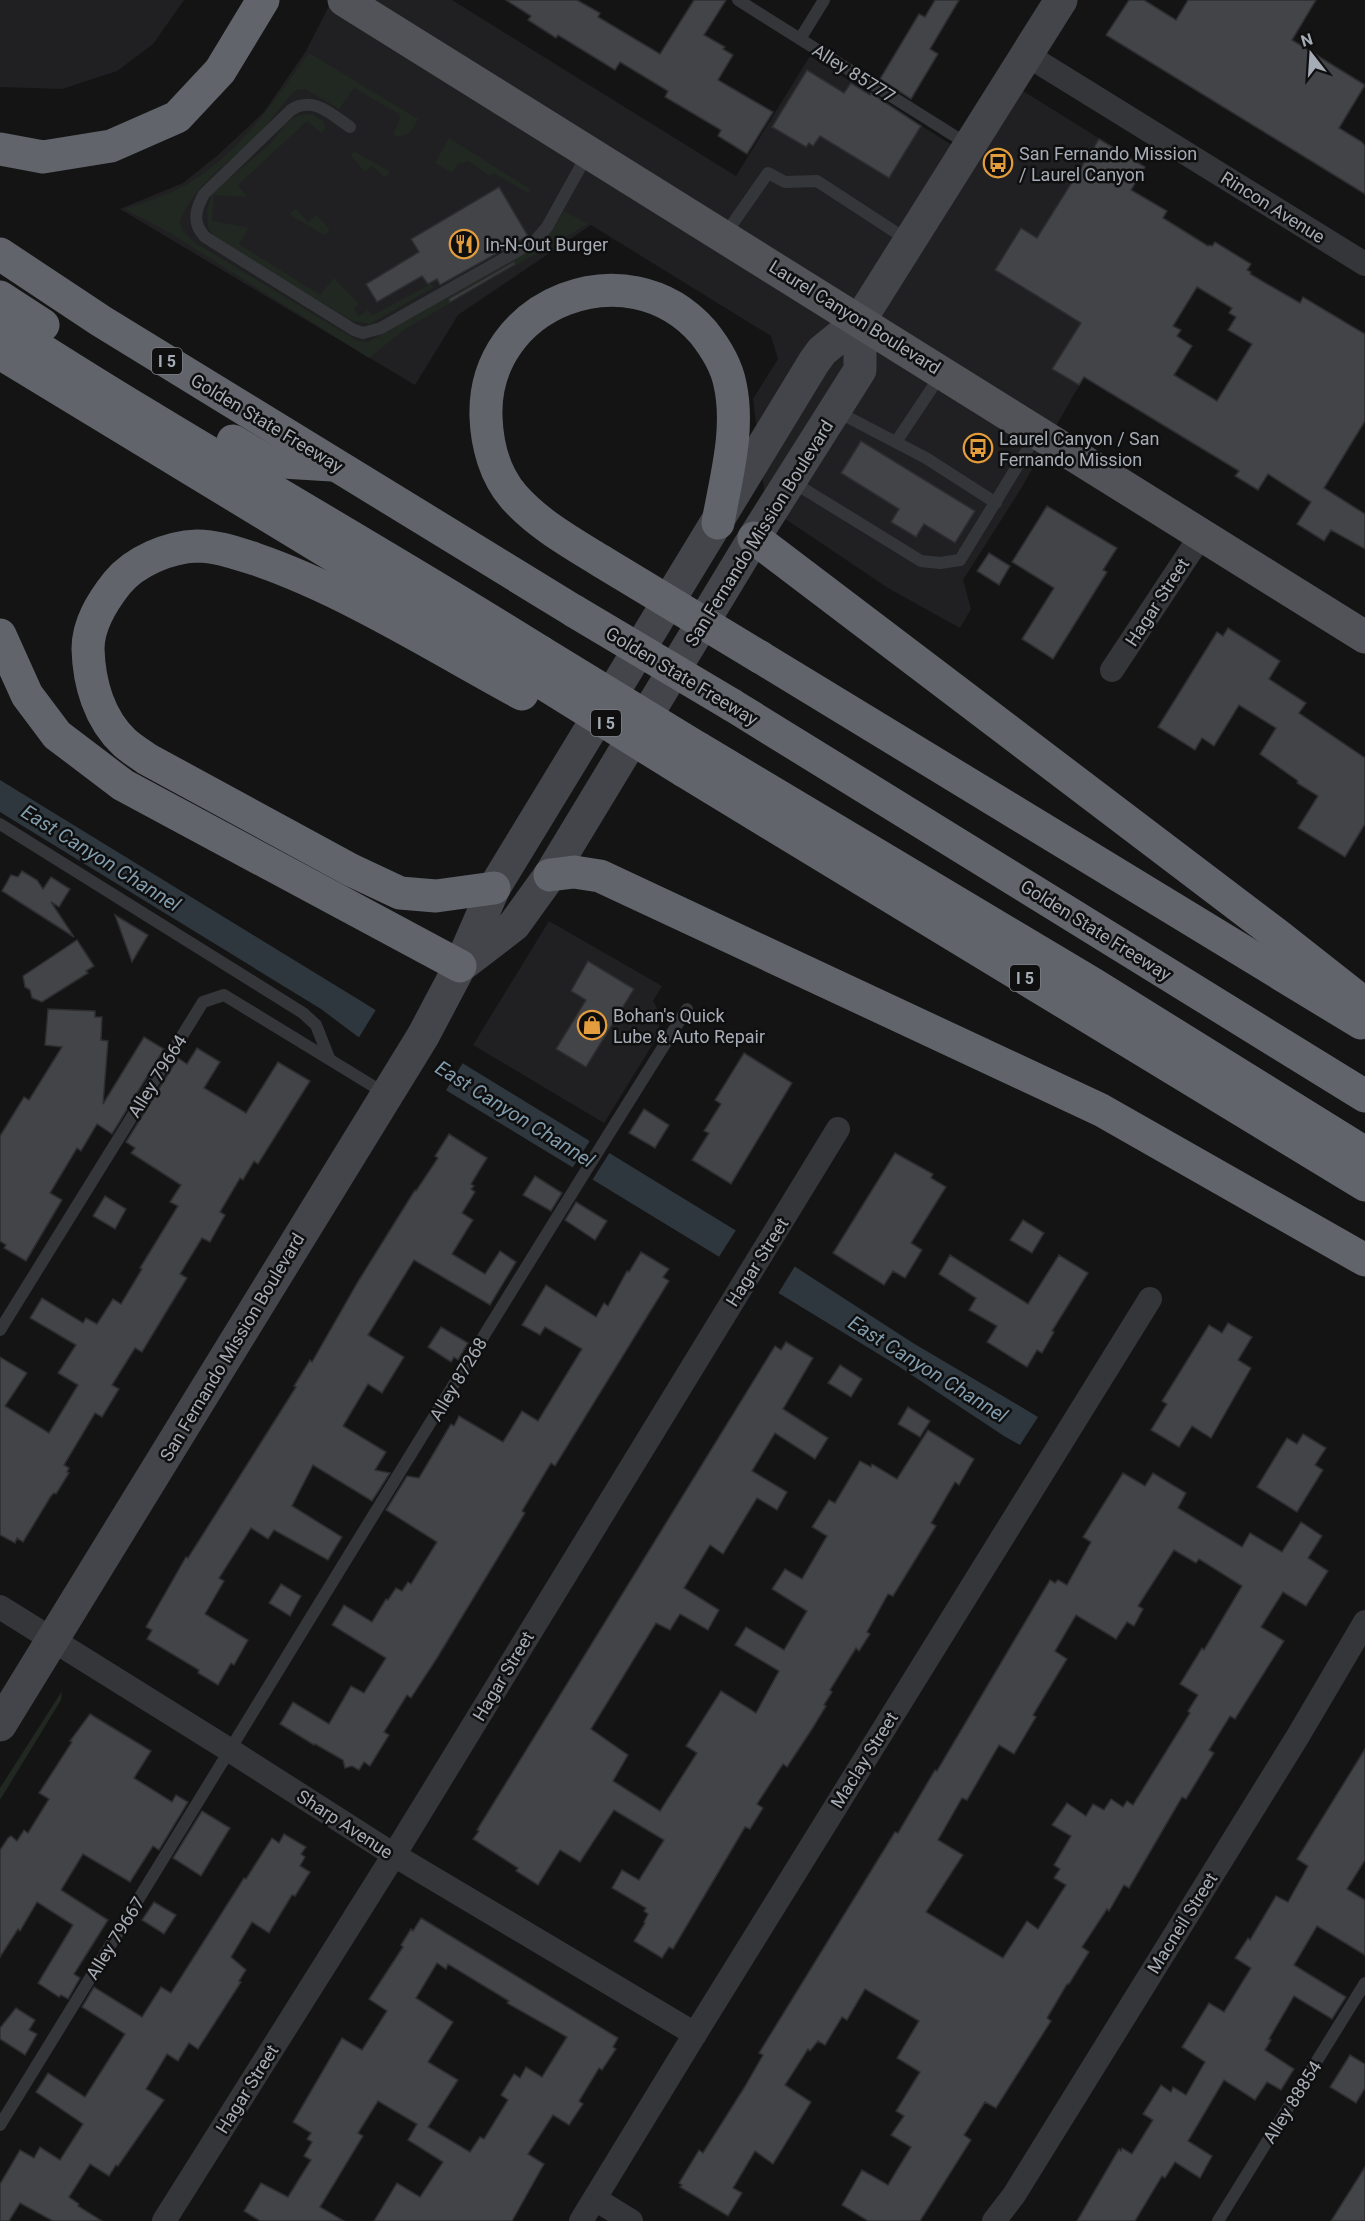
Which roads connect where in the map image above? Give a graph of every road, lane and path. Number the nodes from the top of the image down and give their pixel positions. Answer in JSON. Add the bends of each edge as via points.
{"nodes":[{"id":1,"x":263,"y":0,"type":"edge"},
{"id":2,"x":344,"y":0,"type":"edge"},
{"id":3,"x":738,"y":0,"type":"edge"},
{"id":4,"x":824,"y":0,"type":"edge"},
{"id":5,"x":1061,"y":0,"type":"edge"},
{"id":6,"x":800,"y":39,"type":"junction"},
{"id":7,"x":1027,"y":55,"type":"junction"},
{"id":8,"x":351,"y":127,"type":"dead end"},
{"id":9,"x":970,"y":146,"type":"junction"},
{"id":10,"x":0,"y":149,"type":"edge"},
{"id":11,"x":589,"y":152,"type":"junction"},
{"id":12,"x":724,"y":236,"type":"junction"},
{"id":13,"x":910,"y":242,"type":"junction"},
{"id":14,"x":0,"y":254,"type":"edge"},
{"id":15,"x":1365,"y":264,"type":"edge"},
{"id":16,"x":0,"y":297,"type":"edge"},
{"id":17,"x":860,"y":320,"type":"junction"},
{"id":18,"x":0,"y":323,"type":"edge"},
{"id":19,"x":0,"y":353,"type":"edge"},
{"id":20,"x":943,"y":372,"type":"junction"},
{"id":21,"x":835,"y":410,"type":"junction"},
{"id":22,"x":1038,"y":433,"type":"junction"},
{"id":23,"x":896,"y":442,"type":"junction"},
{"id":24,"x":337,"y":465,"type":"junction"},
{"id":25,"x":790,"y":481,"type":"junction"},
{"id":26,"x":996,"y":504,"type":"junction"},
{"id":27,"x":718,"y":523,"type":"junction"},
{"id":28,"x":1202,"y":534,"type":"junction"},
{"id":29,"x":754,"y":538,"type":"junction"},
{"id":30,"x":0,"y":635,"type":"edge"},
{"id":31,"x":1365,"y":637,"type":"edge"},
{"id":32,"x":1112,"y":670,"type":"dead end"},
{"id":33,"x":530,"y":674,"type":"junction"},
{"id":34,"x":691,"y":760,"type":"junction"},
{"id":35,"x":0,"y":824,"type":"edge"},
{"id":36,"x":550,"y":875,"type":"junction"},
{"id":37,"x":494,"y":888,"type":"junction"},
{"id":38,"x":460,"y":966,"type":"junction"},
{"id":39,"x":1365,"y":1004,"type":"edge"},
{"id":40,"x":687,"y":1009,"type":"dead end"},
{"id":41,"x":1365,"y":1026,"type":"edge"},
{"id":42,"x":329,"y":1058,"type":"junction"},
{"id":43,"x":386,"y":1094,"type":"junction"},
{"id":44,"x":1365,"y":1096,"type":"edge"},
{"id":45,"x":838,"y":1129,"type":"dead end"},
{"id":46,"x":1365,"y":1153,"type":"edge"},
{"id":47,"x":1365,"y":1185,"type":"edge"},
{"id":48,"x":1365,"y":1260,"type":"edge"},
{"id":49,"x":1150,"y":1299,"type":"dead end"},
{"id":50,"x":0,"y":1330,"type":"edge"},
{"id":51,"x":0,"y":1607,"type":"edge"},
{"id":52,"x":1365,"y":1622,"type":"edge"},
{"id":53,"x":52,"y":1640,"type":"junction"},
{"id":54,"x":0,"y":1725,"type":"edge"},
{"id":55,"x":231,"y":1751,"type":"junction"},
{"id":56,"x":394,"y":1855,"type":"junction"},
{"id":57,"x":1365,"y":1983,"type":"edge"},
{"id":58,"x":695,"y":2034,"type":"junction"},
{"id":59,"x":0,"y":2125,"type":"edge"},
{"id":60,"x":595,"y":2199,"type":"junction"},
{"id":61,"x":164,"y":2221,"type":"edge"},
{"id":62,"x":581,"y":2221,"type":"edge"},
{"id":63,"x":631,"y":2221,"type":"edge"},
{"id":64,"x":994,"y":2221,"type":"edge"},
{"id":65,"x":1218,"y":2221,"type":"edge"}],
"edges":[{"from":1,"to":10,"type":"highway","via":[[220,71],[177,117],[111,146],[43,156]]},
{"from":2,"to":11,"type":"main road","name":"Laurel Canyon Boulevard"},
{"from":3,"to":6,"type":"lane","name":"Alley 85777"},
{"from":4,"to":6,"type":"lane"},
{"from":5,"to":7,"type":"main road","name":"San Fernando Mission Boulevard"},
{"from":6,"to":9,"type":"lane","name":"Alley 85777"},
{"from":7,"to":9,"type":"main road","name":"San Fernando Mission Boulevard"},
{"from":7,"to":15,"type":"street","name":"Rincon Avenue"},
{"from":8,"to":11,"type":"lane","via":[[317,105],[299,105],[204,194],[196,221],[205,237],[363,333],[381,328],[535,241]]},
{"from":9,"to":13,"type":"main road","name":"San Fernando Mission Boulevard"},
{"from":11,"to":12,"type":"main road","name":"Laurel Canyon Boulevard"},
{"from":12,"to":13,"type":"lane","via":[[768,173],[785,182],[817,181]]},
{"from":12,"to":17,"type":"main road","name":"Laurel Canyon Boulevard"},
{"from":13,"to":17,"type":"main road","name":"San Fernando Mission Boulevard"},
{"from":14,"to":24,"type":"highway","name":"Golden State Freeway","number":"I 5"},
{"from":16,"to":24,"type":"highway","via":[[267,461]]},
{"from":17,"to":20,"type":"main road","name":"Laurel Canyon Boulevard"},
{"from":17,"to":21,"type":"main road","name":"San Fernando Mission Boulevard","via":[[860,370]]},
{"from":17,"to":27,"type":"main road","name":"San Fernando Mission Boulevard","via":[[822,351]]},
{"from":18,"to":33,"type":"highway","via":[[105,391],[282,495]]},
{"from":19,"to":33,"type":"highway","number":"I 5"},
{"from":20,"to":22,"type":"main road","name":"Laurel Canyon Boulevard"},
{"from":20,"to":23,"type":"lane"},
{"from":21,"to":23,"type":"lane"},
{"from":21,"to":25,"type":"main road","name":"San Fernando Mission Boulevard"},
{"from":22,"to":26,"type":"lane"},
{"from":22,"to":28,"type":"main road","name":"Laurel Canyon Boulevard"},
{"from":23,"to":26,"type":"lane"},
{"from":24,"to":44,"type":"highway","name":"Golden State Freeway","number":"I 5","bridge":true},
{"from":25,"to":26,"type":"lane","via":[[921,561],[960,560]]},
{"from":25,"to":29,"type":"main road","name":"San Fernando Mission Boulevard"},
{"from":27,"to":37,"type":"main road","name":"San Fernando Mission Boulevard"},
{"from":27,"to":41,"type":"highway","bridge":true,"via":[[734,439],[734,409],[723,362],[693,321],[652,296],[609,289],[568,298],[528,320],[500,353],[485,400],[489,450],[499,474],[528,513]]},
{"from":28,"to":31,"type":"main road","name":"Laurel Canyon Boulevard"},
{"from":28,"to":32,"type":"street","name":"Hagar Street"},
{"from":29,"to":36,"type":"main road","name":"San Fernando Mission Boulevard"},
{"from":29,"to":39,"type":"highway"},
{"from":30,"to":38,"type":"highway","via":[[27,695],[57,735],[123,785]]},
{"from":33,"to":34,"type":"highway","number":"I 5","bridge":true},
{"from":33,"to":37,"type":"highway","via":[[280,568],[224,549],[198,546],[157,555],[120,579],[94,620],[88,644],[88,674],[95,697],[125,743],[147,759],[400,893],[436,896]]},
{"from":34,"to":46,"type":"highway","via":[[1093,984]]},
{"from":34,"to":47,"type":"highway","number":"I 5"},
{"from":35,"to":42,"type":"lane","via":[[303,1012],[316,1025]]},
{"from":36,"to":38,"type":"main road","name":"San Fernando Mission Boulevard","via":[[514,925]]},
{"from":36,"to":48,"type":"highway","via":[[574,872],[600,876],[1101,1110]]},
{"from":37,"to":38,"type":"main road","name":"San Fernando Mission Boulevard"},
{"from":38,"to":43,"type":"main road","name":"San Fernando Mission Boulevard","via":[[423,1036]]},
{"from":40,"to":55,"type":"lane","name":"Alley 87268"},
{"from":42,"to":43,"type":"lane","name":"Alley 79664"},
{"from":42,"to":50,"type":"lane","name":"Alley 79664","via":[[224,995],[203,1002]]},
{"from":43,"to":53,"type":"main road","name":"San Fernando Mission Boulevard"},
{"from":45,"to":56,"type":"street","name":"Hagar Street"},
{"from":49,"to":58,"type":"street","name":"Maclay Street"},
{"from":51,"to":53,"type":"street","name":"Sharp Avenue"},
{"from":52,"to":64,"type":"street","name":"Macneil Street","via":[[1178,1930]]},
{"from":53,"to":54,"type":"main road","name":"San Fernando Mission Boulevard"},
{"from":53,"to":55,"type":"street","name":"Sharp Avenue"},
{"from":55,"to":56,"type":"street","name":"Sharp Avenue"},
{"from":55,"to":59,"type":"lane","name":"Alley 79667"},
{"from":56,"to":58,"type":"street","name":"Sharp Avenue"},
{"from":56,"to":61,"type":"street","name":"Hagar Street"},
{"from":57,"to":65,"type":"lane","name":"Alley 88854"},
{"from":58,"to":60,"type":"street","name":"Maclay Street"},
{"from":60,"to":62,"type":"street","name":"Maclay Street"},
{"from":60,"to":63,"type":"street"}]}
